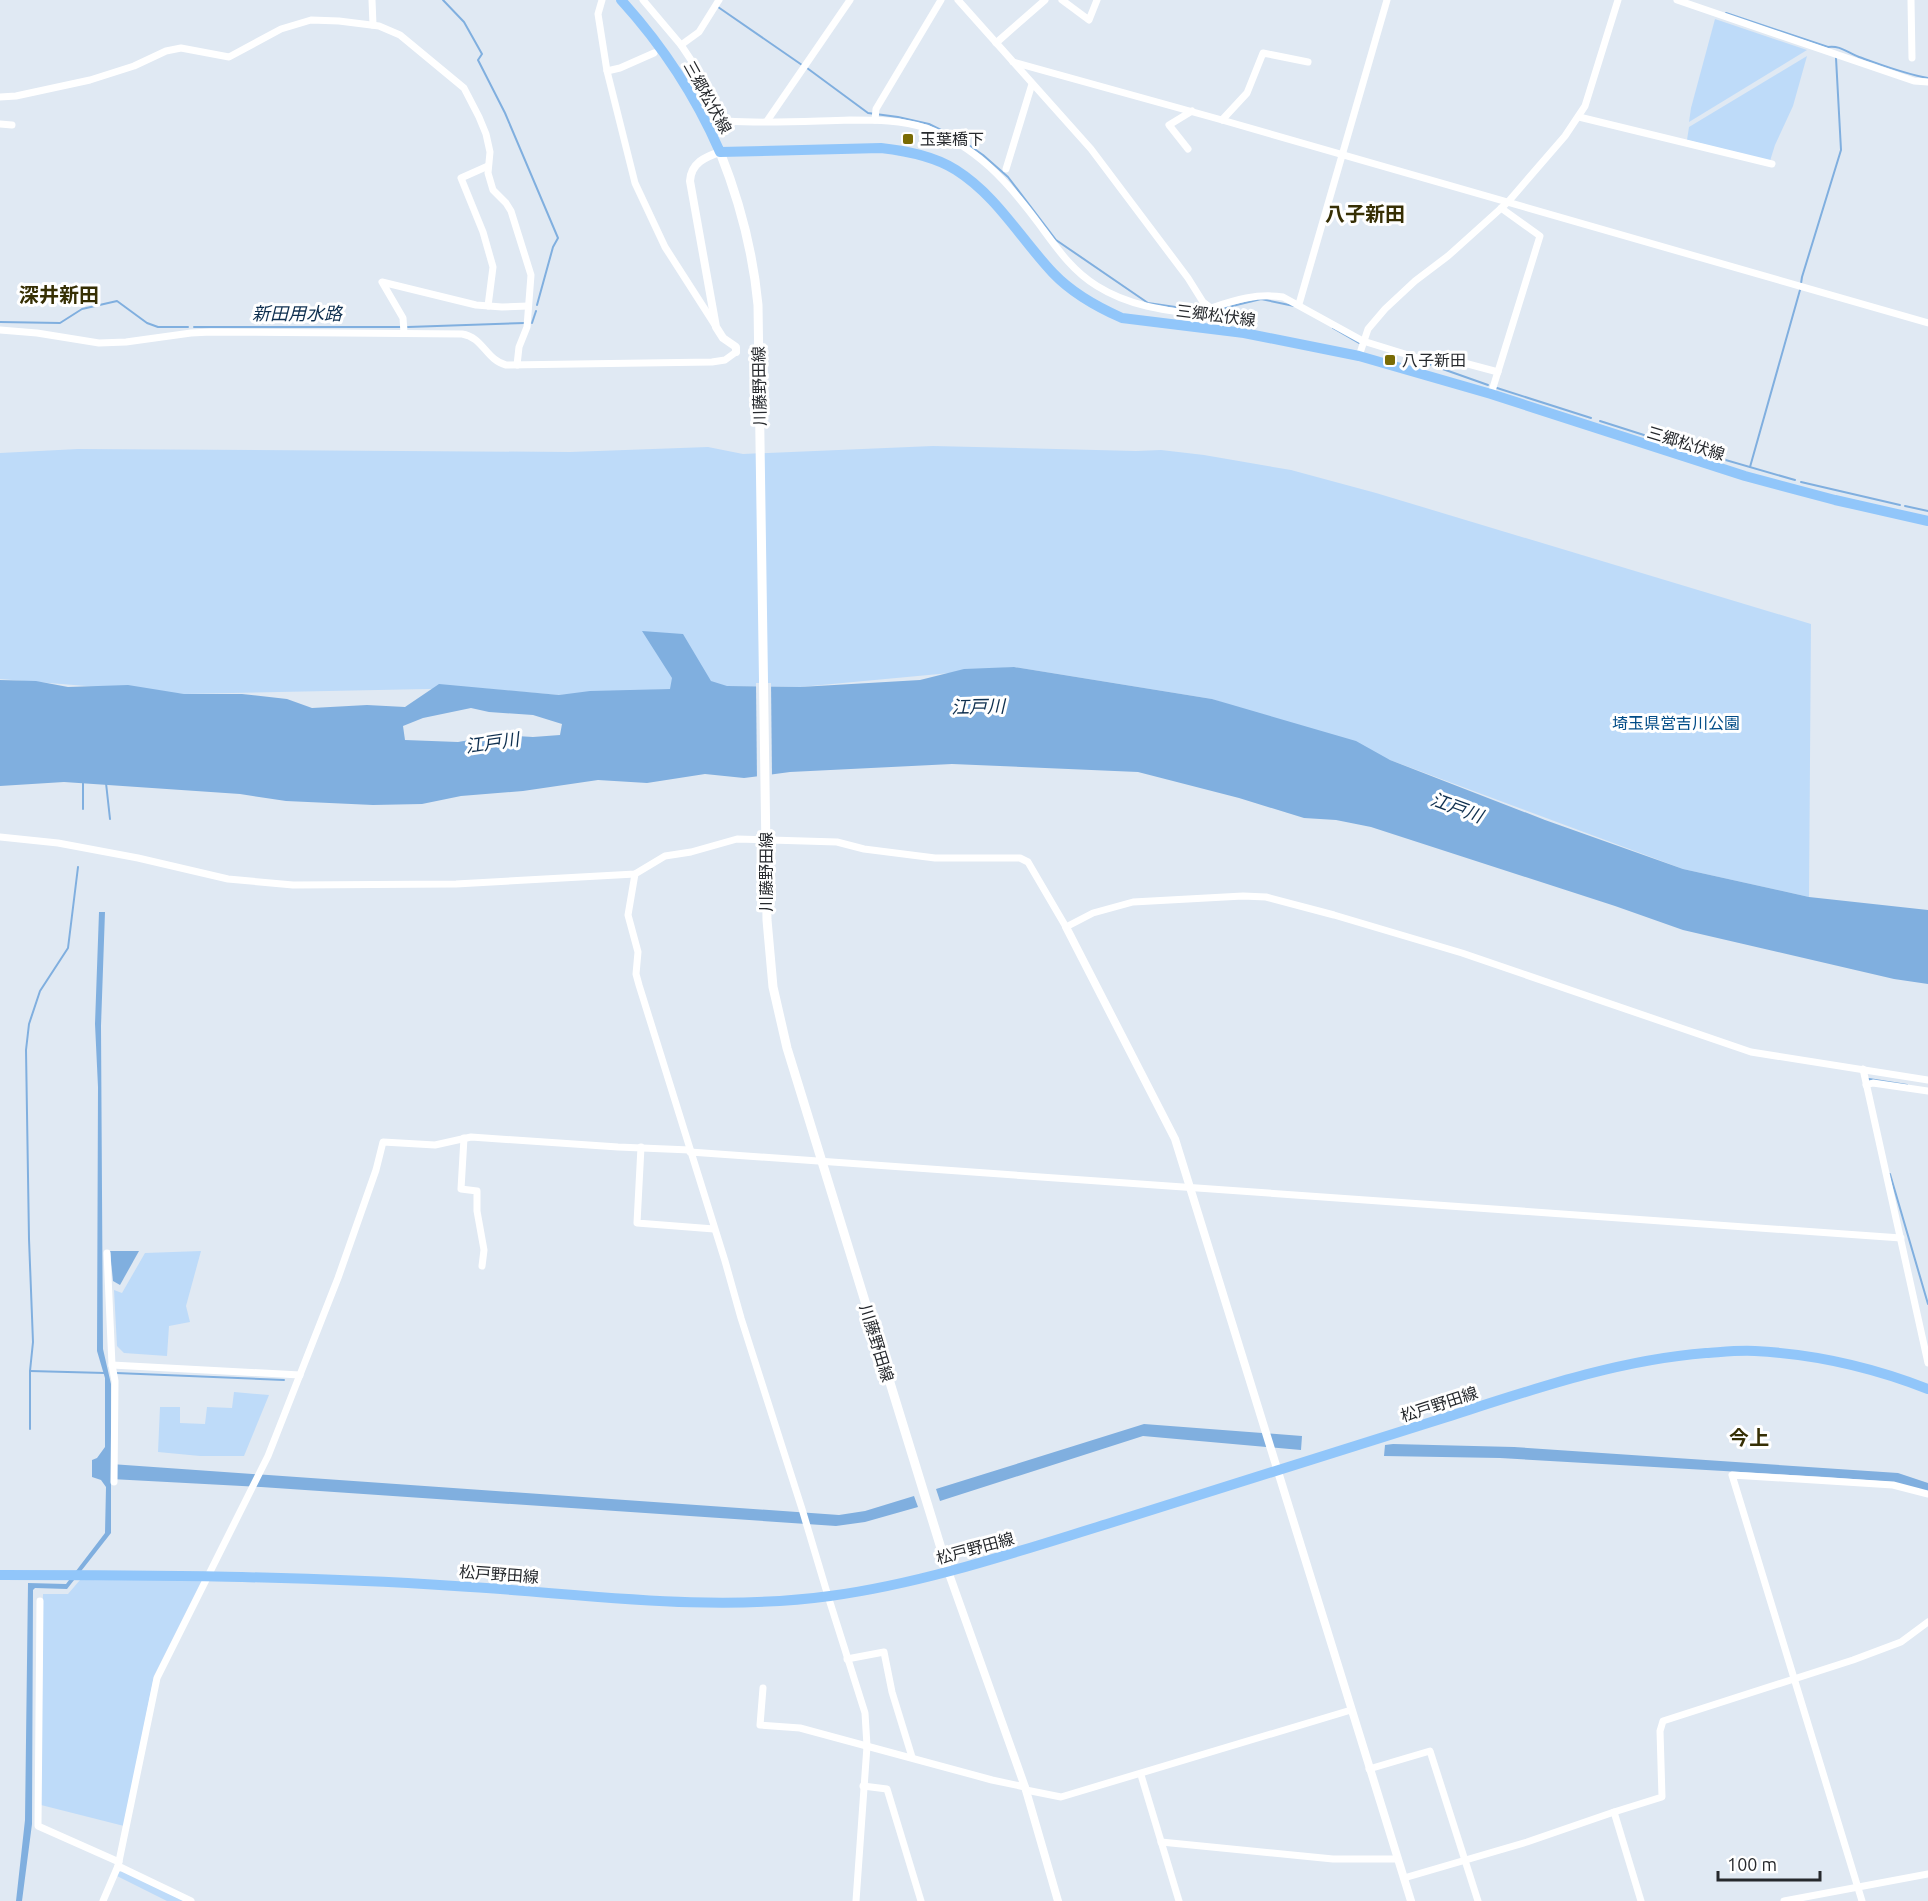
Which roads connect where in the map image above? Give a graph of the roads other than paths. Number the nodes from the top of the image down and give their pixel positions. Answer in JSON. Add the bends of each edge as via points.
{"nodes":[{"id":1,"x":372,"y":0,"type":"edge"},
{"id":2,"x":602,"y":0,"type":"edge"},
{"id":3,"x":621,"y":0,"type":"edge"},
{"id":4,"x":643,"y":0,"type":"edge"},
{"id":5,"x":719,"y":0,"type":"edge"},
{"id":6,"x":850,"y":0,"type":"edge"},
{"id":7,"x":941,"y":0,"type":"edge"},
{"id":8,"x":958,"y":0,"type":"edge"},
{"id":9,"x":1045,"y":0,"type":"edge"},
{"id":10,"x":1062,"y":0,"type":"edge"},
{"id":11,"x":1097,"y":0,"type":"edge"},
{"id":12,"x":1387,"y":0,"type":"edge"},
{"id":13,"x":1618,"y":0,"type":"edge"},
{"id":14,"x":1677,"y":0,"type":"edge"},
{"id":15,"x":1911,"y":0,"type":"edge"},
{"id":16,"x":373,"y":25,"type":"junction"},
{"id":17,"x":680,"y":43,"type":"junction"},
{"id":18,"x":996,"y":43,"type":"junction"},
{"id":19,"x":671,"y":45,"type":"dead end"},
{"id":20,"x":654,"y":53,"type":"dead end"},
{"id":21,"x":1912,"y":58,"type":"dead end"},
{"id":22,"x":1308,"y":62,"type":"dead end"},
{"id":23,"x":1013,"y":63,"type":"junction"},
{"id":24,"x":607,"y":71,"type":"junction"},
{"id":25,"x":1928,"y":82,"type":"edge"},
{"id":26,"x":1032,"y":84,"type":"junction"},
{"id":27,"x":0,"y":97,"type":"edge"},
{"id":28,"x":1192,"y":111,"type":"junction"},
{"id":29,"x":1579,"y":117,"type":"junction"},
{"id":30,"x":875,"y":120,"type":"junction"},
{"id":31,"x":1222,"y":120,"type":"junction"},
{"id":32,"x":767,"y":121,"type":"junction"},
{"id":33,"x":0,"y":124,"type":"edge"},
{"id":34,"x":12,"y":125,"type":"dead end"},
{"id":35,"x":1188,"y":149,"type":"dead end"},
{"id":36,"x":720,"y":152,"type":"junction"},
{"id":37,"x":1342,"y":154,"type":"junction"},
{"id":38,"x":1772,"y":164,"type":"dead end"},
{"id":39,"x":488,"y":166,"type":"junction"},
{"id":40,"x":1006,"y":169,"type":"dead end"},
{"id":41,"x":1508,"y":202,"type":"junction"},
{"id":42,"x":1501,"y":208,"type":"junction"},
{"id":43,"x":1299,"y":304,"type":"junction"},
{"id":44,"x":488,"y":306,"type":"junction"},
{"id":45,"x":528,"y":306,"type":"junction"},
{"id":46,"x":1211,"y":308,"type":"junction"},
{"id":47,"x":1210,"y":316,"type":"junction"},
{"id":48,"x":1928,"y":323,"type":"edge"},
{"id":49,"x":716,"y":327,"type":"junction"},
{"id":50,"x":1209,"y":329,"type":"junction"},
{"id":51,"x":0,"y":330,"type":"edge"},
{"id":52,"x":404,"y":333,"type":"junction"},
{"id":53,"x":1363,"y":341,"type":"junction"},
{"id":54,"x":736,"y":352,"type":"joint"},
{"id":55,"x":1359,"y":356,"type":"junction"},
{"id":56,"x":517,"y":365,"type":"junction"},
{"id":57,"x":1498,"y":372,"type":"junction"},
{"id":58,"x":1491,"y":394,"type":"junction"},
{"id":59,"x":1928,"y":521,"type":"edge"},
{"id":60,"x":766,"y":836,"type":"junction"},
{"id":61,"x":0,"y":837,"type":"edge"},
{"id":62,"x":635,"y":874,"type":"junction"},
{"id":63,"x":1066,"y":927,"type":"junction"},
{"id":64,"x":1863,"y":1069,"type":"junction"},
{"id":65,"x":1928,"y":1080,"type":"edge"},
{"id":66,"x":1866,"y":1086,"type":"junction"},
{"id":67,"x":1928,"y":1091,"type":"edge"},
{"id":68,"x":464,"y":1138,"type":"junction"},
{"id":69,"x":641,"y":1147,"type":"junction"},
{"id":70,"x":690,"y":1151,"type":"junction"},
{"id":71,"x":821,"y":1161,"type":"junction"},
{"id":72,"x":1190,"y":1187,"type":"junction"},
{"id":73,"x":714,"y":1229,"type":"junction"},
{"id":74,"x":1901,"y":1238,"type":"junction"},
{"id":75,"x":107,"y":1253,"type":"dead end"},
{"id":76,"x":482,"y":1266,"type":"dead end"},
{"id":77,"x":1928,"y":1363,"type":"edge"},
{"id":78,"x":112,"y":1365,"type":"junction"},
{"id":79,"x":300,"y":1376,"type":"junction"},
{"id":80,"x":1928,"y":1389,"type":"edge"},
{"id":81,"x":1278,"y":1471,"type":"junction"},
{"id":82,"x":114,"y":1482,"type":"dead end"},
{"id":83,"x":1928,"y":1494,"type":"edge"},
{"id":84,"x":948,"y":1571,"type":"junction"},
{"id":85,"x":0,"y":1575,"type":"edge"},
{"id":86,"x":828,"y":1596,"type":"junction"},
{"id":87,"x":40,"y":1601,"type":"dead end"},
{"id":88,"x":1928,"y":1622,"type":"edge"},
{"id":89,"x":847,"y":1659,"type":"junction"},
{"id":90,"x":1793,"y":1680,"type":"junction"},
{"id":91,"x":763,"y":1688,"type":"dead end"},
{"id":92,"x":1351,"y":1710,"type":"junction"},
{"id":93,"x":867,"y":1746,"type":"junction"},
{"id":94,"x":912,"y":1757,"type":"junction"},
{"id":95,"x":1369,"y":1769,"type":"junction"},
{"id":96,"x":1140,"y":1775,"type":"junction"},
{"id":97,"x":863,"y":1785,"type":"junction"},
{"id":98,"x":1026,"y":1788,"type":"junction"},
{"id":99,"x":1614,"y":1812,"type":"junction"},
{"id":100,"x":1161,"y":1842,"type":"junction"},
{"id":101,"x":1398,"y":1859,"type":"junction"},
{"id":102,"x":1465,"y":1860,"type":"junction"},
{"id":103,"x":119,"y":1864,"type":"junction"},
{"id":104,"x":1928,"y":1874,"type":"edge"},
{"id":105,"x":1404,"y":1878,"type":"junction"},
{"id":106,"x":1858,"y":1889,"type":"junction"},
{"id":107,"x":103,"y":1901,"type":"edge"},
{"id":108,"x":191,"y":1901,"type":"edge"},
{"id":109,"x":855,"y":1901,"type":"edge"},
{"id":110,"x":921,"y":1901,"type":"edge"},
{"id":111,"x":1058,"y":1901,"type":"edge"},
{"id":112,"x":1179,"y":1901,"type":"edge"},
{"id":113,"x":1411,"y":1901,"type":"edge"},
{"id":114,"x":1478,"y":1901,"type":"edge"},
{"id":115,"x":1641,"y":1901,"type":"edge"},
{"id":116,"x":1784,"y":1901,"type":"edge"},
{"id":117,"x":1862,"y":1901,"type":"edge"}],
"edges":[{"from":1,"to":16,"type":"street"},
{"from":2,"to":24,"type":"street","via":[[598,14]]},
{"from":3,"to":36,"type":"main road","name":"三郷松伏線","via":[[648,30],[688,87]]},
{"from":4,"to":17,"type":"street"},
{"from":5,"to":17,"type":"street","via":[[699,32]]},
{"from":6,"to":32,"type":"street"},
{"from":7,"to":30,"type":"street","via":[[876,109]]},
{"from":8,"to":18,"type":"street"},
{"from":9,"to":18,"type":"street"},
{"from":10,"to":11,"type":"street","via":[[1089,20]]},
{"from":12,"to":37,"type":"street"},
{"from":13,"to":29,"type":"street"},
{"from":14,"to":25,"type":"street"},
{"from":15,"to":21,"type":"street"},
{"from":16,"to":27,"type":"street","via":[[311,20],[281,29],[229,57],[181,48],[90,80]]},
{"from":16,"to":39,"type":"street","via":[[400,35],[464,88],[486,134]]},
{"from":17,"to":19,"type":"street"},
{"from":17,"to":32,"type":"street","via":[[727,122]]},
{"from":18,"to":23,"type":"street"},
{"from":20,"to":24,"type":"street"},
{"from":22,"to":31,"type":"street","via":[[1263,53],[1246,93]]},
{"from":23,"to":26,"type":"street"},
{"from":23,"to":28,"type":"street"},
{"from":24,"to":49,"type":"street","via":[[639,194],[665,248]]},
{"from":26,"to":40,"type":"street"},
{"from":26,"to":46,"type":"street","via":[[1102,163]]},
{"from":28,"to":31,"type":"street"},
{"from":28,"to":35,"type":"street","via":[[1169,125]]},
{"from":29,"to":38,"type":"street"},
{"from":29,"to":41,"type":"street"},
{"from":30,"to":32,"type":"street"},
{"from":30,"to":47,"type":"street","via":[[926,128],[985,161],[1003,177],[1065,260],[1096,286],[1130,303]]},
{"from":31,"to":37,"type":"street"},
{"from":33,"to":34,"type":"street"},
{"from":36,"to":49,"type":"street","via":[[699,162],[690,181]]},
{"from":36,"to":50,"type":"main road","name":"三郷松伏線","via":[[881,148],[930,158],[975,183],[1055,274],[1089,301],[1122,318]]},
{"from":36,"to":60,"type":"main road","name":"川藤野田線","via":[[732,181],[752,258],[759,329]]},
{"from":37,"to":41,"type":"street"},
{"from":37,"to":43,"type":"street"},
{"from":39,"to":44,"type":"street","via":[[461,178],[494,267]]},
{"from":39,"to":45,"type":"street","via":[[493,190],[511,211],[530,270]]},
{"from":41,"to":42,"type":"street"},
{"from":41,"to":48,"type":"street"},
{"from":42,"to":53,"type":"street","via":[[1407,288],[1368,329]]},
{"from":42,"to":57,"type":"street","via":[[1540,236]]},
{"from":43,"to":46,"type":"street","via":[[1269,295]]},
{"from":43,"to":53,"type":"street"},
{"from":44,"to":45,"type":"street"},
{"from":44,"to":52,"type":"street","via":[[382,282],[403,318]]},
{"from":45,"to":56,"type":"street"},
{"from":46,"to":47,"type":"street"},
{"from":47,"to":50,"type":"street"},
{"from":49,"to":54,"type":"street","via":[[736,347]]},
{"from":50,"to":55,"type":"main road","name":"三郷松伏線"},
{"from":51,"to":52,"type":"street","via":[[99,343],[191,333]]},
{"from":52,"to":56,"type":"street","via":[[468,334],[498,363]]},
{"from":53,"to":55,"type":"street"},
{"from":53,"to":57,"type":"street","via":[[1418,358],[1438,356]]},
{"from":54,"to":56,"type":"street","via":[[725,360],[712,362]]},
{"from":55,"to":58,"type":"main road","name":"三郷松伏線"},
{"from":57,"to":58,"type":"street"},
{"from":58,"to":59,"type":"main road","name":"三郷松伏線","via":[[1745,476]]},
{"from":60,"to":62,"type":"street","via":[[665,856]]},
{"from":60,"to":63,"type":"street","via":[[935,858],[1025,859]]},
{"from":60,"to":71,"type":"main road","name":"川藤野田線","via":[[769,956],[780,1024]]},
{"from":61,"to":62,"type":"street","via":[[58,843],[228,879],[272,884],[456,884]]},
{"from":62,"to":70,"type":"street","via":[[628,915],[638,952],[636,974]]},
{"from":63,"to":64,"type":"street","via":[[1093,913],[1132,902],[1266,897],[1462,953],[1751,1052]]},
{"from":63,"to":72,"type":"street","via":[[1166,1119]]},
{"from":64,"to":65,"type":"street"},
{"from":64,"to":66,"type":"street"},
{"from":66,"to":67,"type":"street","via":[[1873,1083]]},
{"from":66,"to":74,"type":"street"},
{"from":68,"to":69,"type":"street"},
{"from":68,"to":76,"type":"street","via":[[461,1189],[477,1191],[484,1250]]},
{"from":68,"to":79,"type":"street","via":[[428,1145],[383,1142],[357,1225]]},
{"from":69,"to":70,"type":"street"},
{"from":69,"to":73,"type":"street","via":[[637,1223]]},
{"from":70,"to":71,"type":"street"},
{"from":70,"to":73,"type":"street"},
{"from":71,"to":72,"type":"street"},
{"from":71,"to":84,"type":"main road","name":"川藤野田線"},
{"from":72,"to":74,"type":"street"},
{"from":72,"to":81,"type":"street"},
{"from":73,"to":86,"type":"street"},
{"from":74,"to":77,"type":"street"},
{"from":75,"to":78,"type":"street"},
{"from":78,"to":79,"type":"street"},
{"from":78,"to":82,"type":"street"},
{"from":79,"to":103,"type":"street","via":[[251,1491],[156,1678]]},
{"from":80,"to":81,"type":"main road","name":"松戸野田線","via":[[1819,1357],[1750,1350],[1687,1355],[1557,1382]]},
{"from":81,"to":84,"type":"main road","name":"松戸野田線"},
{"from":81,"to":92,"type":"street"},
{"from":83,"to":90,"type":"street","via":[[1893,1485],[1732,1475]]},
{"from":84,"to":86,"type":"main road","name":"松戸野田線"},
{"from":84,"to":98,"type":"street"},
{"from":85,"to":86,"type":"main road","name":"松戸野田線","via":[[221,1575],[359,1580],[700,1602],[773,1602]]},
{"from":86,"to":89,"type":"street"},
{"from":87,"to":103,"type":"street","via":[[38,1826]]},
{"from":88,"to":90,"type":"street","via":[[1901,1642]]},
{"from":89,"to":93,"type":"street","via":[[865,1713]]},
{"from":89,"to":94,"type":"street","via":[[884,1652]]},
{"from":90,"to":99,"type":"street","via":[[1663,1721],[1662,1797]]},
{"from":90,"to":106,"type":"street"},
{"from":91,"to":93,"type":"street","via":[[760,1725],[800,1728]]},
{"from":92,"to":95,"type":"street"},
{"from":92,"to":96,"type":"street"},
{"from":93,"to":94,"type":"street"},
{"from":93,"to":97,"type":"street"},
{"from":94,"to":98,"type":"street"},
{"from":95,"to":101,"type":"street"},
{"from":95,"to":102,"type":"street","via":[[1430,1751]]},
{"from":96,"to":98,"type":"street","via":[[1061,1797]]},
{"from":96,"to":100,"type":"street"},
{"from":97,"to":109,"type":"street"},
{"from":97,"to":110,"type":"street","via":[[887,1789]]},
{"from":98,"to":111,"type":"street"},
{"from":99,"to":102,"type":"street"},
{"from":99,"to":115,"type":"street"},
{"from":100,"to":101,"type":"street","via":[[1333,1859]]},
{"from":100,"to":112,"type":"street"},
{"from":101,"to":105,"type":"street"},
{"from":102,"to":105,"type":"street"},
{"from":102,"to":114,"type":"street"},
{"from":103,"to":107,"type":"street"},
{"from":103,"to":108,"type":"street"},
{"from":104,"to":106,"type":"street"},
{"from":105,"to":113,"type":"street"},
{"from":106,"to":116,"type":"street"},
{"from":106,"to":117,"type":"street"}]}
